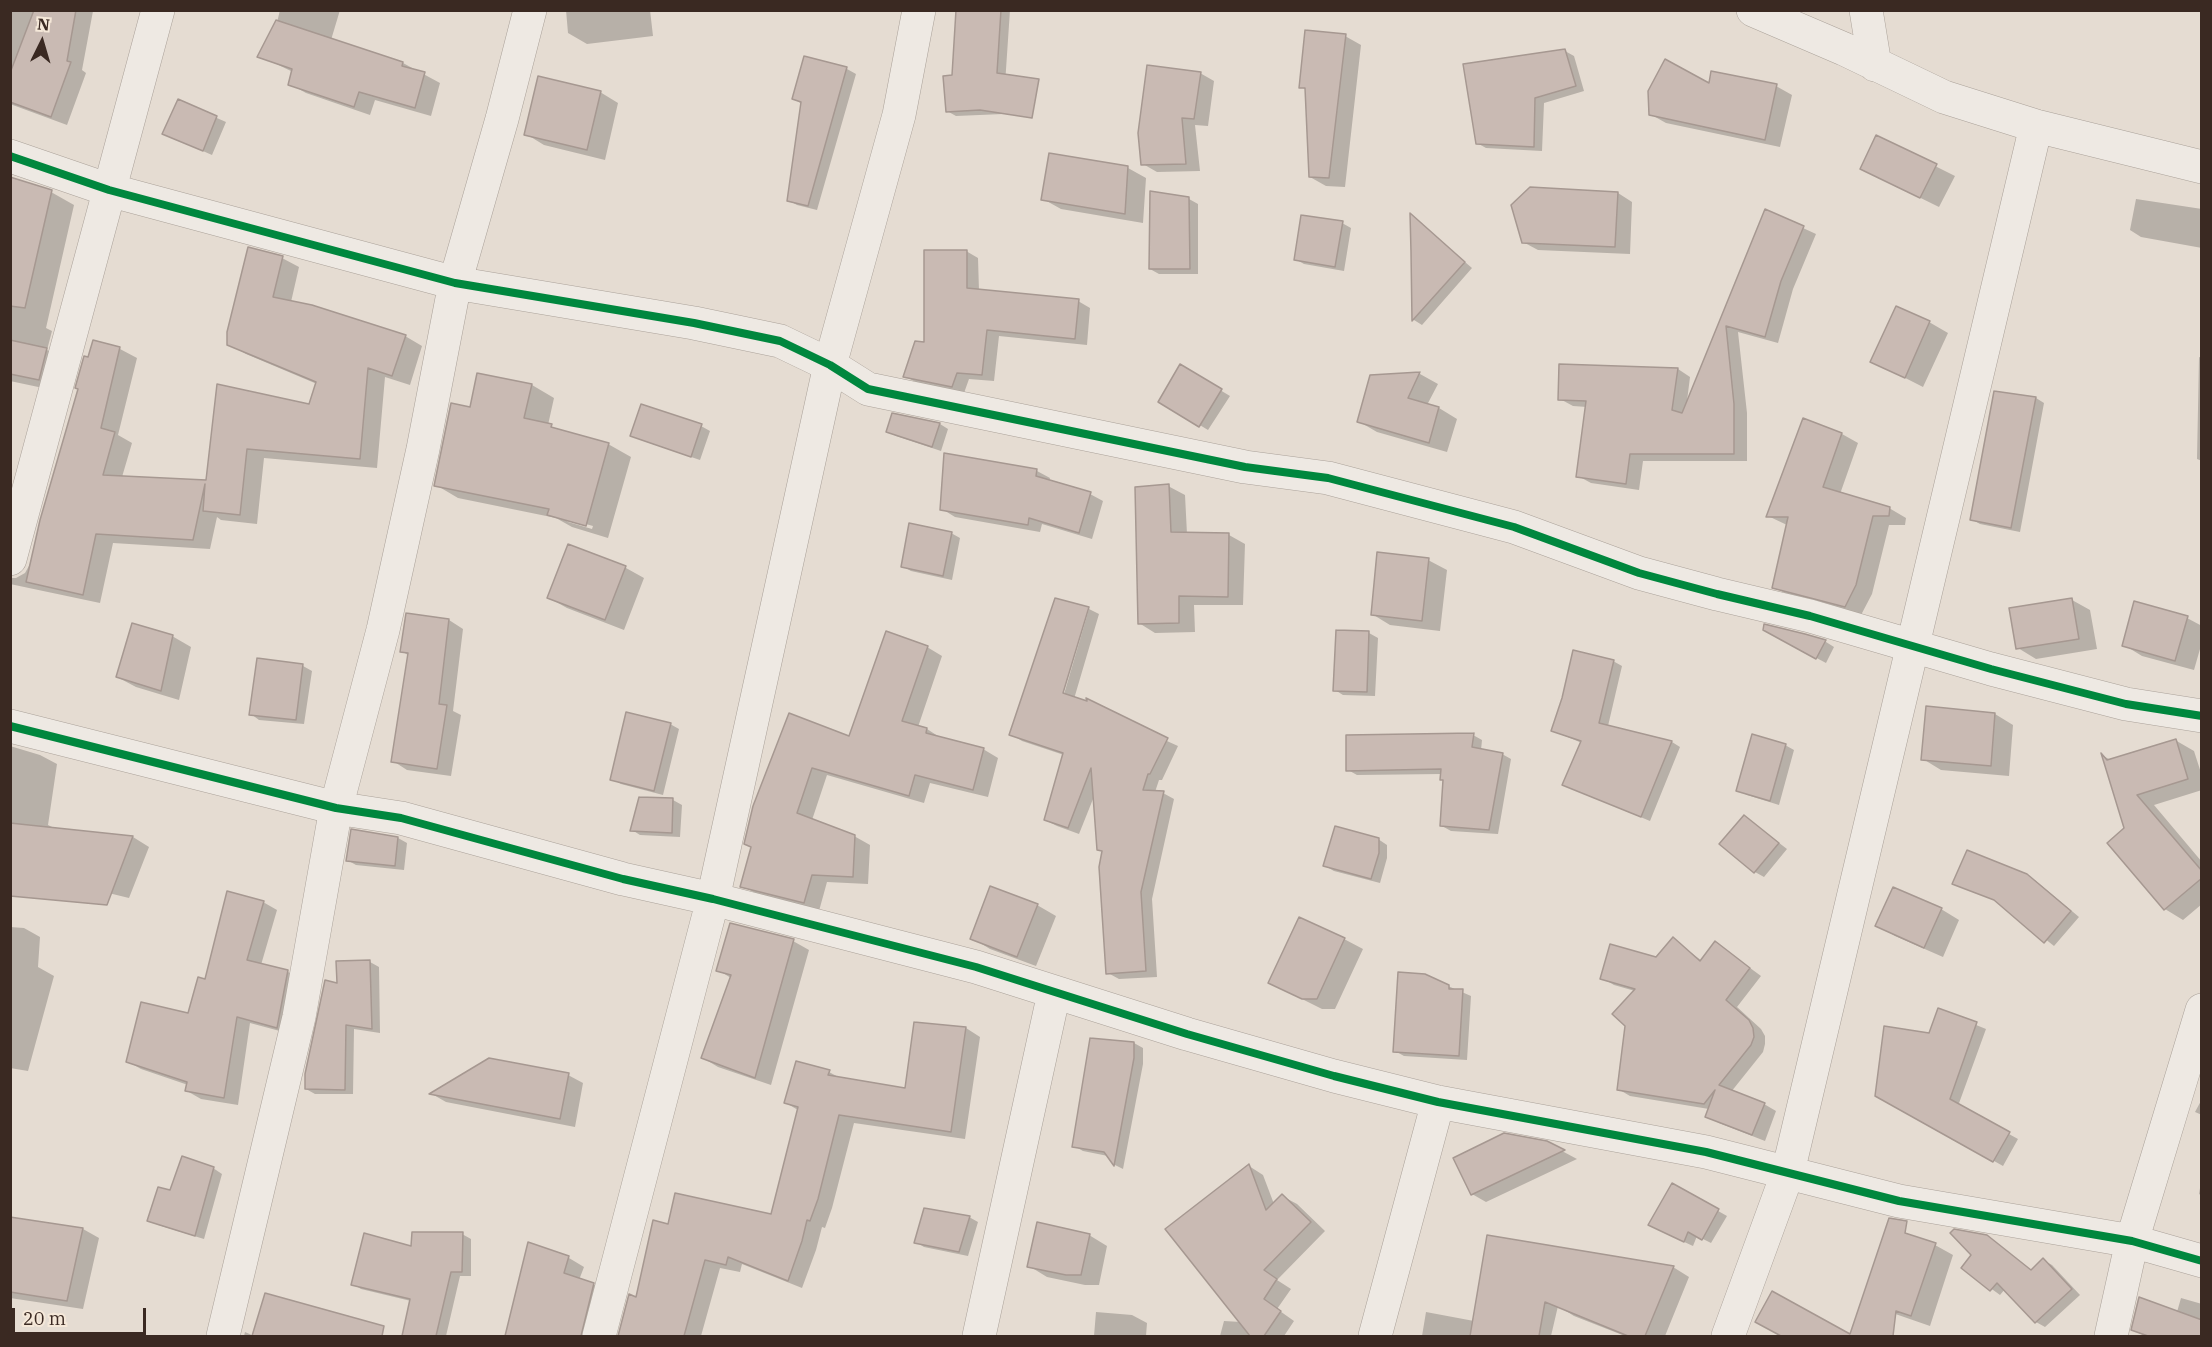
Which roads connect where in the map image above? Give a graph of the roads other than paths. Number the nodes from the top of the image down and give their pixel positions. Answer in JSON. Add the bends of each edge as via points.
{"nodes":[{"id":1,"x":158,"y":10,"type":"edge"},
{"id":2,"x":530,"y":10,"type":"edge"},
{"id":3,"x":919,"y":10,"type":"edge"},
{"id":4,"x":1753,"y":10,"type":"edge"},
{"id":5,"x":1866,"y":10,"type":"edge"},
{"id":6,"x":1875,"y":65,"type":"junction"},
{"id":7,"x":2036,"y":126,"type":"junction"},
{"id":8,"x":10,"y":156,"type":"edge"},
{"id":9,"x":2202,"y":167,"type":"edge"},
{"id":10,"x":109,"y":190,"type":"junction"},
{"id":11,"x":455,"y":282,"type":"junction"},
{"id":12,"x":831,"y":365,"type":"junction"},
{"id":13,"x":10,"y":558,"type":"edge"},
{"id":14,"x":1912,"y":647,"type":"junction"},
{"id":15,"x":2202,"y":716,"type":"edge"},
{"id":16,"x":10,"y":726,"type":"edge"},
{"id":17,"x":336,"y":808,"type":"junction"},
{"id":18,"x":713,"y":899,"type":"junction"},
{"id":19,"x":1054,"y":993,"type":"junction"},
{"id":20,"x":2202,"y":1010,"type":"edge"},
{"id":21,"x":1438,"y":1102,"type":"junction"},
{"id":22,"x":1788,"y":1172,"type":"junction"},
{"id":23,"x":2132,"y":1241,"type":"junction"},
{"id":24,"x":2202,"y":1261,"type":"edge"},
{"id":25,"x":223,"y":1336,"type":"edge"},
{"id":26,"x":599,"y":1336,"type":"edge"},
{"id":27,"x":979,"y":1336,"type":"edge"},
{"id":28,"x":1375,"y":1336,"type":"edge"},
{"id":29,"x":1728,"y":1336,"type":"edge"},
{"id":30,"x":2111,"y":1336,"type":"edge"}],
"edges":[{"from":1,"to":10,"type":"street"},
{"from":2,"to":11,"type":"street"},
{"from":3,"to":12,"type":"street","via":[[899,115]]},
{"from":4,"to":6,"type":"street"},
{"from":5,"to":6,"type":"street"},
{"from":6,"to":7,"type":"street","via":[[1944,97]]},
{"from":7,"to":9,"type":"street"},
{"from":7,"to":14,"type":"street"},
{"from":8,"to":10,"type":"street"},
{"from":10,"to":11,"type":"street"},
{"from":10,"to":13,"type":"street"},
{"from":11,"to":12,"type":"street","via":[[780,341]]},
{"from":11,"to":17,"type":"street","via":[[385,619]]},
{"from":12,"to":14,"type":"street","via":[[868,389],[1245,468],[1328,478],[1514,526],[1639,573],[1810,616]]},
{"from":12,"to":18,"type":"street"},
{"from":14,"to":15,"type":"street","via":[[2126,704]]},
{"from":14,"to":22,"type":"street"},
{"from":16,"to":17,"type":"street"},
{"from":17,"to":18,"type":"street","via":[[401,818],[623,879]]},
{"from":17,"to":25,"type":"street","via":[[299,1017]]},
{"from":18,"to":19,"type":"street","via":[[976,967]]},
{"from":18,"to":26,"type":"street"},
{"from":19,"to":21,"type":"street","via":[[1186,1034]]},
{"from":19,"to":27,"type":"street"},
{"from":20,"to":23,"type":"street"},
{"from":21,"to":22,"type":"street","via":[[1706,1152]]},
{"from":21,"to":28,"type":"street"},
{"from":22,"to":23,"type":"street","via":[[1899,1201]]},
{"from":22,"to":29,"type":"street"},
{"from":23,"to":24,"type":"street"},
{"from":23,"to":30,"type":"street"}]}
